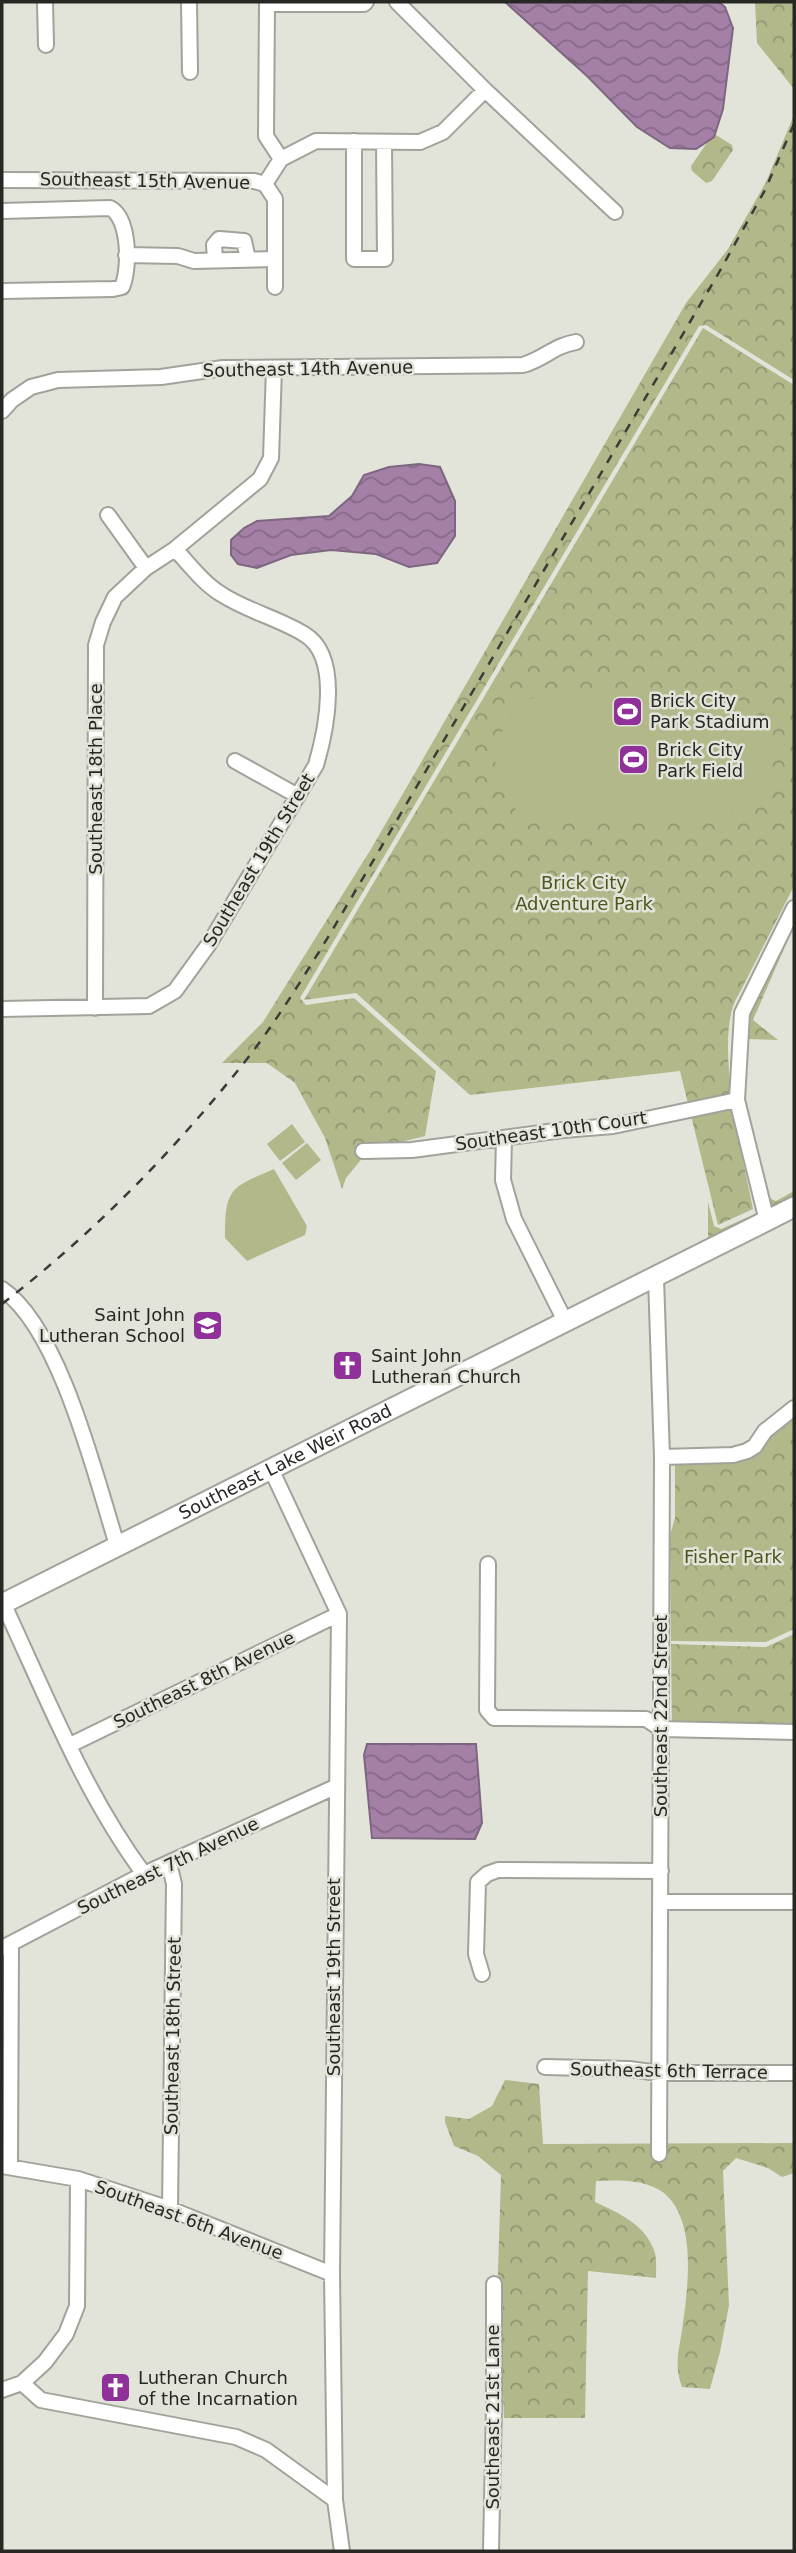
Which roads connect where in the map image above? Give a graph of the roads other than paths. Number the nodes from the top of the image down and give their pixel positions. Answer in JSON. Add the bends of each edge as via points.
{"nodes":[{"id":1,"x":46,"y":2,"type":"edge"},
{"id":2,"x":190,"y":2,"type":"edge"},
{"id":3,"x":366,"y":2,"type":"edge"},
{"id":4,"x":397,"y":2,"type":"edge"},
{"id":5,"x":46,"y":45,"type":"dead end"},
{"id":6,"x":190,"y":72,"type":"dead end"},
{"id":7,"x":485,"y":90,"type":"junction"},
{"id":8,"x":354,"y":141,"type":"junction"},
{"id":9,"x":384,"y":142,"type":"junction"},
{"id":10,"x":281,"y":159,"type":"junction"},
{"id":11,"x":2,"y":180,"type":"edge"},
{"id":12,"x":265,"y":184,"type":"junction"},
{"id":13,"x":2,"y":211,"type":"edge"},
{"id":14,"x":615,"y":212,"type":"dead end"},
{"id":15,"x":126,"y":255,"type":"junction"},
{"id":16,"x":215,"y":259,"type":"junction"},
{"id":17,"x":248,"y":259,"type":"junction"},
{"id":18,"x":275,"y":259,"type":"junction"},
{"id":19,"x":275,"y":287,"type":"dead end"},
{"id":20,"x":2,"y":291,"type":"edge"},
{"id":21,"x":576,"y":342,"type":"dead end"},
{"id":22,"x":274,"y":368,"type":"junction"},
{"id":23,"x":2,"y":411,"type":"edge"},
{"id":24,"x":108,"y":514,"type":"dead end"},
{"id":25,"x":175,"y":549,"type":"junction"},
{"id":26,"x":146,"y":568,"type":"junction"},
{"id":27,"x":235,"y":761,"type":"dead end"},
{"id":28,"x":298,"y":796,"type":"junction"},
{"id":29,"x":794,"y":908,"type":"edge"},
{"id":30,"x":94,"y":1008,"type":"junction"},
{"id":31,"x":2,"y":1009,"type":"edge"},
{"id":32,"x":737,"y":1100,"type":"junction"},
{"id":33,"x":504,"y":1138,"type":"junction"},
{"id":34,"x":363,"y":1151,"type":"dead end"},
{"id":35,"x":794,"y":1207,"type":"edge"},
{"id":36,"x":767,"y":1221,"type":"junction"},
{"id":37,"x":656,"y":1278,"type":"junction"},
{"id":38,"x":2,"y":1289,"type":"edge"},
{"id":39,"x":566,"y":1323,"type":"junction"},
{"id":40,"x":794,"y":1408,"type":"edge"},
{"id":41,"x":662,"y":1457,"type":"junction"},
{"id":42,"x":271,"y":1469,"type":"junction"},
{"id":43,"x":117,"y":1545,"type":"junction"},
{"id":44,"x":488,"y":1564,"type":"dead end"},
{"id":45,"x":3,"y":1604,"type":"edge"},
{"id":46,"x":338,"y":1614,"type":"junction"},
{"id":47,"x":661,"y":1729,"type":"junction"},
{"id":48,"x":794,"y":1732,"type":"edge"},
{"id":49,"x":70,"y":1745,"type":"junction"},
{"id":50,"x":335,"y":1787,"type":"junction"},
{"id":51,"x":169,"y":1863,"type":"junction"},
{"id":52,"x":661,"y":1871,"type":"junction"},
{"id":53,"x":144,"y":1874,"type":"junction"},
{"id":54,"x":661,"y":1902,"type":"junction"},
{"id":55,"x":794,"y":1902,"type":"edge"},
{"id":56,"x":6,"y":1946,"type":"edge"},
{"id":57,"x":482,"y":1974,"type":"dead end"},
{"id":58,"x":545,"y":2067,"type":"dead end"},
{"id":59,"x":659,"y":2073,"type":"junction"},
{"id":60,"x":794,"y":2073,"type":"edge"},
{"id":61,"x":659,"y":2154,"type":"dead end"},
{"id":62,"x":6,"y":2166,"type":"edge"},
{"id":63,"x":78,"y":2179,"type":"junction"},
{"id":64,"x":170,"y":2209,"type":"junction"},
{"id":65,"x":332,"y":2274,"type":"junction"},
{"id":66,"x":494,"y":2284,"type":"dead end"},
{"id":67,"x":22,"y":2383,"type":"junction"},
{"id":68,"x":2,"y":2390,"type":"edge"},
{"id":69,"x":335,"y":2500,"type":"junction"},
{"id":70,"x":342,"y":2551,"type":"edge"},
{"id":71,"x":491,"y":2551,"type":"edge"}],
"edges":[{"from":1,"to":5,"type":"street"},
{"from":2,"to":6,"type":"street"},
{"from":3,"to":10,"type":"street","via":[[267,4],[266,136]]},
{"from":4,"to":7,"type":"street"},
{"from":7,"to":9,"type":"street","via":[[443,132],[420,142]]},
{"from":7,"to":14,"type":"street"},
{"from":8,"to":9,"type":"street"},
{"from":8,"to":9,"type":"street","via":[[354,259],[385,259]]},
{"from":8,"to":10,"type":"street","via":[[316,141]]},
{"from":10,"to":12,"type":"street"},
{"from":11,"to":12,"type":"street","name":"Southeast 15th Avenue"},
{"from":12,"to":18,"type":"street","name":"Southeast 15th Avenue","via":[[275,199]]},
{"from":13,"to":15,"type":"street","via":[[110,208],[117,212],[125,230]]},
{"from":15,"to":16,"type":"street"},
{"from":15,"to":20,"type":"street","via":[[127,276],[122,287]]},
{"from":16,"to":17,"type":"street"},
{"from":16,"to":17,"type":"street","via":[[214,245],[219,239],[244,241]]},
{"from":17,"to":18,"type":"street"},
{"from":18,"to":19,"type":"street","name":"Southeast 15th Avenue"},
{"from":21,"to":22,"type":"street","name":"Southeast 14th Avenue","via":[[559,345],[523,365]]},
{"from":22,"to":23,"type":"street","name":"Southeast 14th Avenue","via":[[58,380],[31,387]]},
{"from":22,"to":25,"type":"street","name":"Southeast 18th Place","via":[[271,458],[260,479]]},
{"from":24,"to":26,"type":"street"},
{"from":25,"to":26,"type":"street","name":"Southeast 18th Place"},
{"from":25,"to":28,"type":"street","name":"Southeast 19th Street","via":[[221,594],[307,635],[322,653],[328,676],[325,734],[316,765]]},
{"from":26,"to":30,"type":"street","name":"Southeast 18th Place","via":[[115,597],[96,645]]},
{"from":27,"to":28,"type":"street"},
{"from":28,"to":30,"type":"street","name":"Southeast 19th Street","via":[[209,944],[175,991],[149,1006]]},
{"from":29,"to":32,"type":"street","via":[[742,1013]]},
{"from":30,"to":31,"type":"street","name":"Southeast 19th Street"},
{"from":32,"to":33,"type":"street","name":"Southeast 10th Court","via":[[613,1126]]},
{"from":32,"to":36,"type":"street"},
{"from":33,"to":34,"type":"street","name":"Southeast 10th Court","via":[[412,1150]]},
{"from":33,"to":39,"type":"street","via":[[502,1180],[514,1219]]},
{"from":35,"to":36,"type":"main road","name":"Southeast Lake Weir Road"},
{"from":36,"to":37,"type":"main road","name":"Southeast Lake Weir Road"},
{"from":37,"to":39,"type":"main road","name":"Southeast Lake Weir Road"},
{"from":37,"to":41,"type":"street","name":"Southeast 22nd Street"},
{"from":38,"to":43,"type":"street","via":[[34,1321],[47,1345],[72,1405]]},
{"from":39,"to":42,"type":"main road","name":"Southeast Lake Weir Road"},
{"from":40,"to":41,"type":"street","via":[[747,1451]]},
{"from":41,"to":47,"type":"street","name":"Southeast 22nd Street"},
{"from":42,"to":43,"type":"main road","name":"Southeast Lake Weir Road"},
{"from":42,"to":46,"type":"street","name":"Southeast 19th Street"},
{"from":43,"to":45,"type":"main road","name":"Southeast Lake Weir Road"},
{"from":44,"to":47,"type":"street","via":[[487,1710],[494,1717],[646,1719]]},
{"from":45,"to":49,"type":"street"},
{"from":46,"to":49,"type":"street","name":"Southeast 8th Avenue"},
{"from":46,"to":50,"type":"street","name":"Southeast 19th Street"},
{"from":47,"to":48,"type":"street"},
{"from":47,"to":52,"type":"street","name":"Southeast 22nd Street"},
{"from":49,"to":53,"type":"street","via":[[117,1838]]},
{"from":50,"to":51,"type":"street","name":"Southeast 7th Avenue"},
{"from":50,"to":65,"type":"street","name":"Southeast 19th Street"},
{"from":51,"to":53,"type":"street","name":"Southeast 7th Avenue"},
{"from":51,"to":64,"type":"street","name":"Southeast 18th Street","via":[[174,1884]]},
{"from":52,"to":54,"type":"street","name":"Southeast 22nd Street"},
{"from":52,"to":57,"type":"street","via":[[498,1870],[486,1874],[478,1882],[476,1954]]},
{"from":53,"to":56,"type":"street","name":"Southeast 7th Avenue"},
{"from":54,"to":55,"type":"street"},
{"from":54,"to":59,"type":"street","name":"Southeast 22nd Street"},
{"from":56,"to":62,"type":"street"},
{"from":58,"to":59,"type":"street","name":"Southeast 6th Terrace"},
{"from":59,"to":60,"type":"street","name":"Southeast 6th Terrace"},
{"from":59,"to":61,"type":"street","name":"Southeast 22nd Street"},
{"from":62,"to":63,"type":"street","name":"Southeast 6th Avenue"},
{"from":63,"to":64,"type":"street","name":"Southeast 6th Avenue"},
{"from":63,"to":67,"type":"street","via":[[77,2306],[66,2334]]},
{"from":64,"to":65,"type":"street","name":"Southeast 6th Avenue"},
{"from":65,"to":69,"type":"street","name":"Southeast 19th Street"},
{"from":66,"to":71,"type":"street","name":"Southeast 21st Lane"},
{"from":67,"to":68,"type":"street"},
{"from":67,"to":69,"type":"street","via":[[41,2400],[236,2437],[266,2450]]},
{"from":69,"to":70,"type":"street","name":"Southeast 19th Street"}]}
